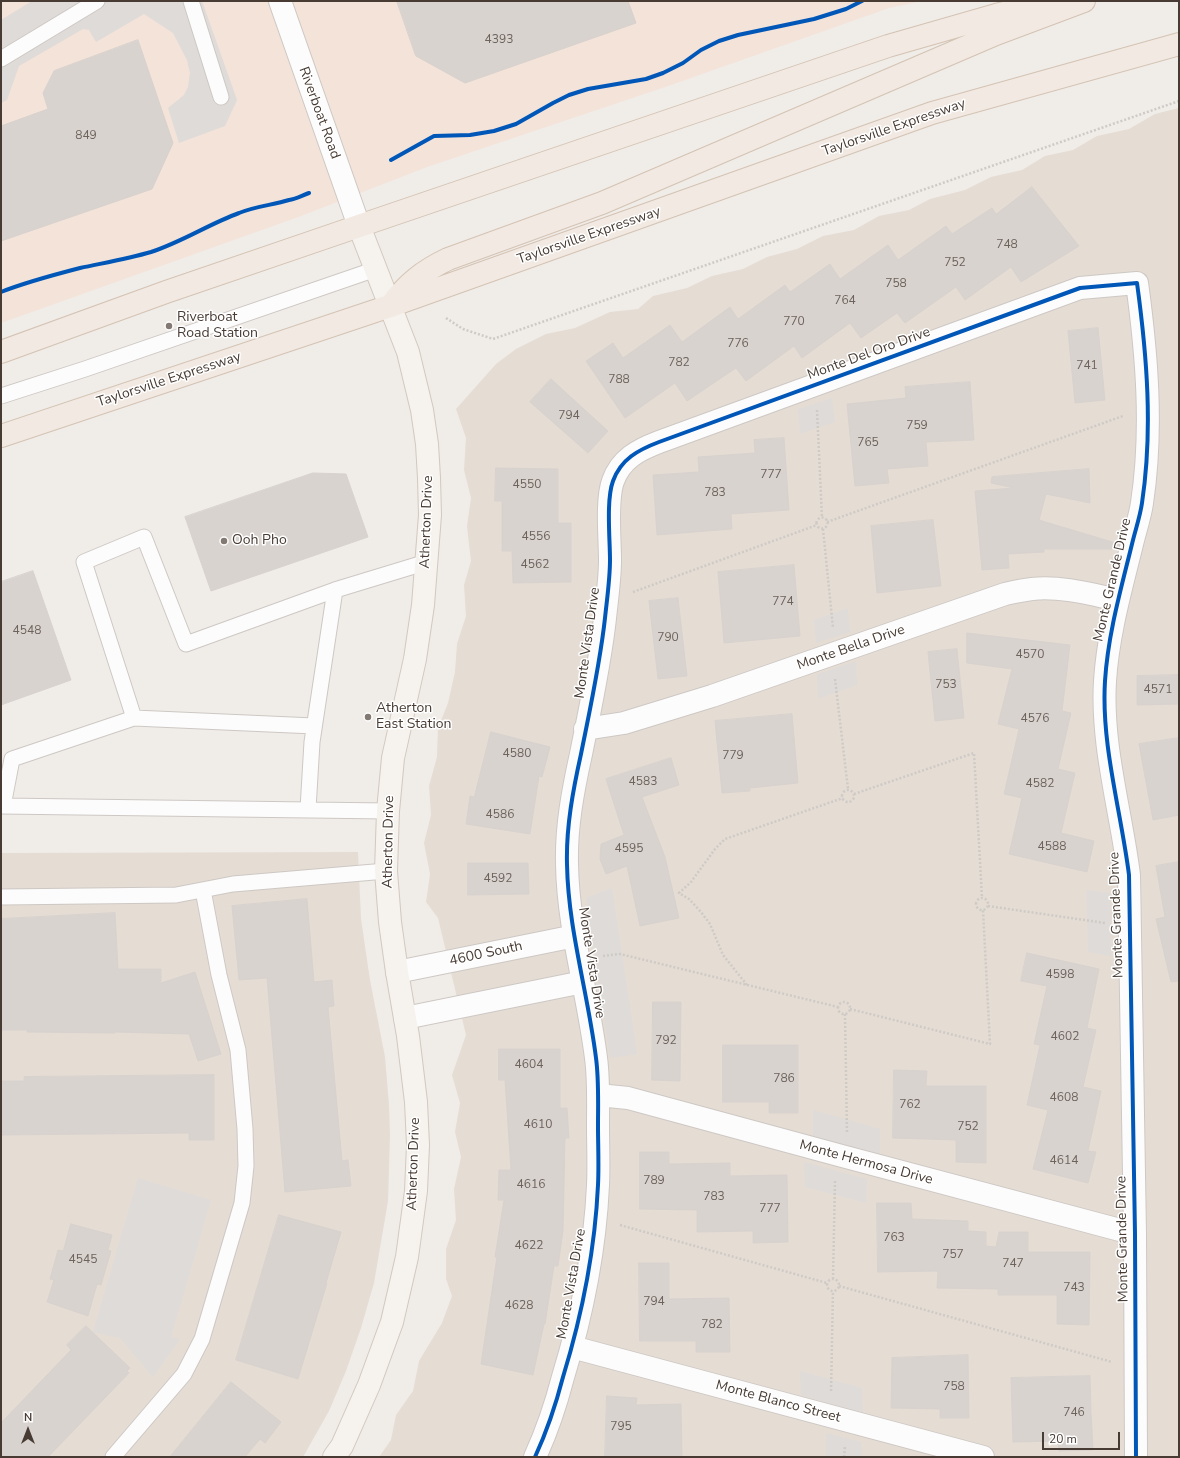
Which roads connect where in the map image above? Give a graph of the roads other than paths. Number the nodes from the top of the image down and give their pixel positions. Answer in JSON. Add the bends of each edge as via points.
{"nodes":[{"id":1,"x":97,"y":1,"type":"edge"},
{"id":2,"x":191,"y":1,"type":"edge"},
{"id":3,"x":280,"y":1,"type":"edge"},
{"id":4,"x":1053,"y":1,"type":"edge"},
{"id":5,"x":1084,"y":1,"type":"edge"},
{"id":6,"x":1179,"y":44,"type":"edge"},
{"id":7,"x":1,"y":59,"type":"edge"},
{"id":8,"x":221,"y":97,"type":"dead end"},
{"id":9,"x":359,"y":226,"type":"junction"},
{"id":10,"x":376,"y":269,"type":"junction"},
{"id":11,"x":1137,"y":283,"type":"joint"},
{"id":12,"x":390,"y":306,"type":"junction"},
{"id":13,"x":1,"y":352,"type":"edge"},
{"id":14,"x":1,"y":396,"type":"edge"},
{"id":15,"x":1,"y":436,"type":"edge"},
{"id":16,"x":618,"y":469,"type":"joint"},
{"id":17,"x":427,"y":562,"type":"junction"},
{"id":18,"x":335,"y":590,"type":"junction"},
{"id":19,"x":1118,"y":600,"type":"junction"},
{"id":20,"x":134,"y":718,"type":"junction"},
{"id":21,"x":314,"y":726,"type":"junction"},
{"id":22,"x":586,"y":729,"type":"junction"},
{"id":23,"x":2,"y":806,"type":"edge"},
{"id":24,"x":308,"y":809,"type":"junction"},
{"id":25,"x":388,"y":810,"type":"junction"},
{"id":26,"x":386,"y":871,"type":"junction"},
{"id":27,"x":204,"y":890,"type":"junction"},
{"id":28,"x":1,"y":897,"type":"edge"},
{"id":29,"x":575,"y":936,"type":"junction"},
{"id":30,"x":397,"y":972,"type":"junction"},
{"id":31,"x":583,"y":982,"type":"junction"},
{"id":32,"x":405,"y":1018,"type":"junction"},
{"id":33,"x":598,"y":1095,"type":"junction"},
{"id":34,"x":1135,"y":1234,"type":"junction"},
{"id":35,"x":572,"y":1347,"type":"junction"},
{"id":36,"x":113,"y":1457,"type":"edge"},
{"id":37,"x":334,"y":1457,"type":"edge"},
{"id":38,"x":536,"y":1457,"type":"edge"},
{"id":39,"x":983,"y":1457,"type":"edge"},
{"id":40,"x":1136,"y":1457,"type":"edge"}],
"edges":[{"from":1,"to":7,"type":"lane"},
{"from":2,"to":8,"type":"lane"},
{"from":3,"to":9,"type":"street","name":"Riverboat Road"},
{"from":4,"to":9,"type":"main road","via":[[888,46]]},
{"from":5,"to":12,"type":"main road","via":[[996,34],[602,203],[448,259],[418,276]]},
{"from":6,"to":12,"type":"main road","name":"Taylorsville Expressway","via":[[932,113]]},
{"from":9,"to":10,"type":"street","name":"Atherton Drive"},
{"from":9,"to":13,"type":"main road"},
{"from":10,"to":12,"type":"street","name":"Atherton Drive"},
{"from":10,"to":14,"type":"lane"},
{"from":11,"to":16,"type":"street","name":"Monte Del Oro Drive","via":[[1080,288],[643,448],[630,456]]},
{"from":11,"to":19,"type":"street","name":"Monte Grande Drive","via":[[1145,345],[1147,466],[1141,505]]},
{"from":12,"to":15,"type":"main road","name":"Taylorsville Expressway"},
{"from":12,"to":17,"type":"street","name":"Atherton Drive","via":[[408,352],[424,424],[430,515]]},
{"from":16,"to":22,"type":"street","name":"Monte Vista Drive","via":[[611,484],[610,564]]},
{"from":17,"to":18,"type":"lane"},
{"from":17,"to":25,"type":"street","name":"Atherton Drive","via":[[415,658],[393,758]]},
{"from":18,"to":20,"type":"lane","via":[[186,644],[144,537],[84,562]]},
{"from":18,"to":21,"type":"lane"},
{"from":19,"to":22,"type":"street","name":"Monte Bella Drive","via":[[1058,589],[1033,589],[1005,594],[712,696],[624,723]]},
{"from":19,"to":34,"type":"street","name":"Monte Grande Drive","via":[[1108,647],[1105,716],[1129,875]]},
{"from":20,"to":21,"type":"lane"},
{"from":20,"to":23,"type":"lane","via":[[12,759]]},
{"from":21,"to":24,"type":"lane"},
{"from":22,"to":29,"type":"street","name":"Monte Vista Drive","via":[[571,801],[567,863]]},
{"from":23,"to":24,"type":"lane"},
{"from":24,"to":25,"type":"lane"},
{"from":25,"to":26,"type":"street","name":"Atherton Drive"},
{"from":26,"to":27,"type":"lane","via":[[233,884]]},
{"from":26,"to":30,"type":"street","name":"Atherton Drive"},
{"from":27,"to":28,"type":"lane","via":[[176,895]]},
{"from":27,"to":36,"type":"lane","via":[[219,975],[238,1050],[246,1166],[242,1203],[202,1339],[184,1374]]},
{"from":29,"to":30,"type":"street","name":"4600 South"},
{"from":29,"to":31,"type":"street","name":"Monte Vista Drive"},
{"from":30,"to":32,"type":"street","name":"Atherton Drive"},
{"from":31,"to":32,"type":"street"},
{"from":31,"to":33,"type":"street","name":"Monte Vista Drive","via":[[596,1059]]},
{"from":32,"to":37,"type":"street","name":"Atherton Drive","via":[[416,1102],[418,1145],[416,1191],[407,1256],[392,1322],[369,1385],[342,1446]]},
{"from":33,"to":34,"type":"street","name":"Monte Hermosa Drive","via":[[628,1098]]},
{"from":33,"to":35,"type":"street","name":"Monte Vista Drive","via":[[598,1184],[595,1218],[588,1275]]},
{"from":34,"to":40,"type":"street","name":"Monte Grande Drive"},
{"from":35,"to":38,"type":"street","name":"Monte Vista Drive"},
{"from":35,"to":39,"type":"street","name":"Monte Blanco Street"}]}
